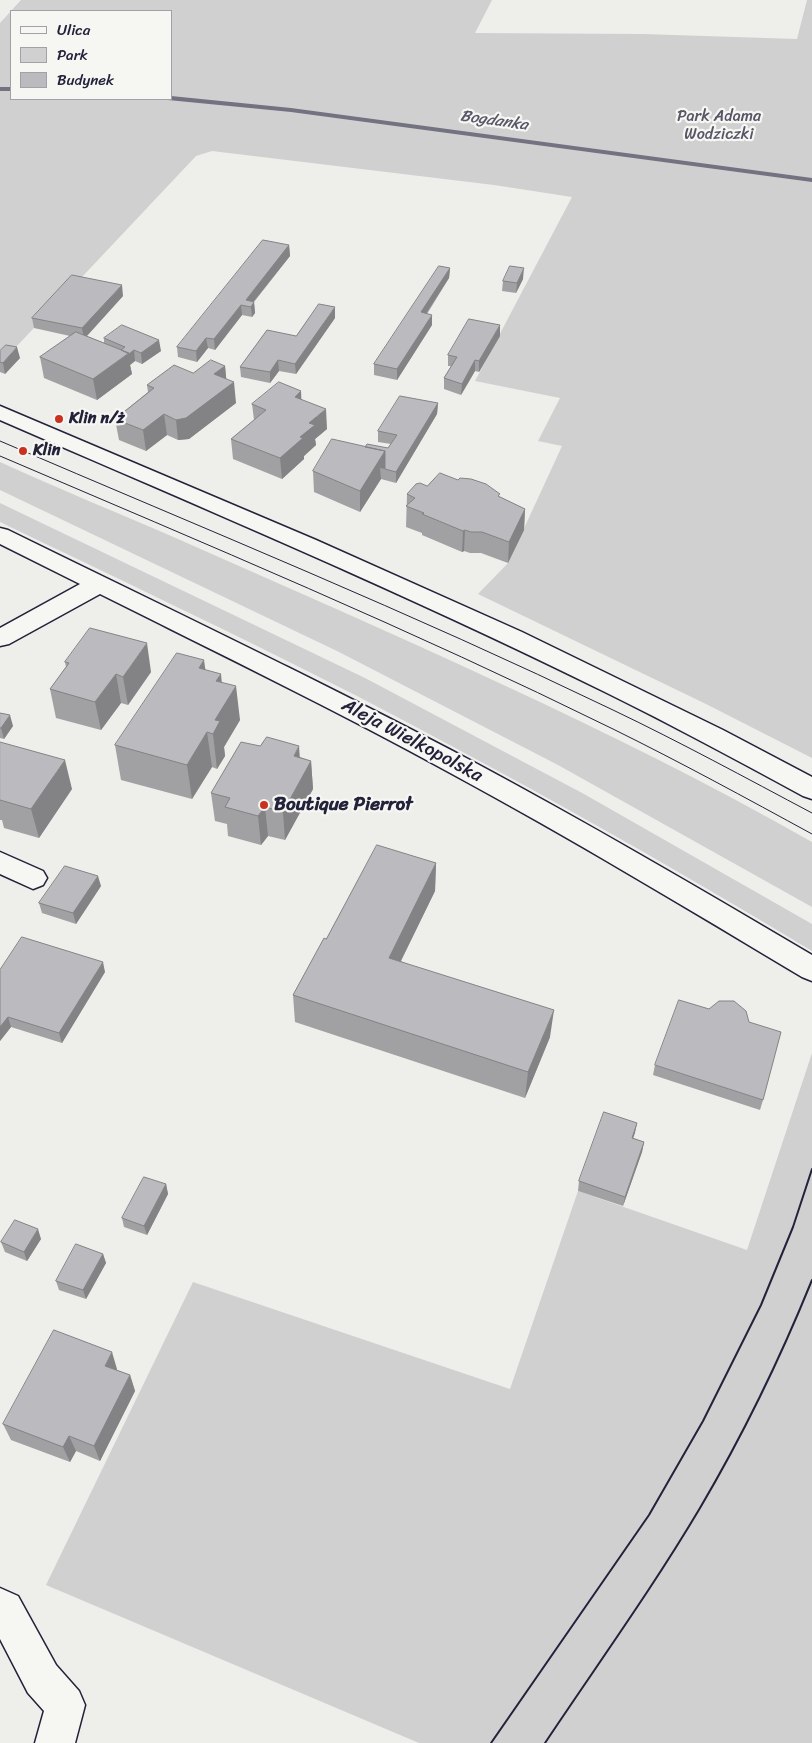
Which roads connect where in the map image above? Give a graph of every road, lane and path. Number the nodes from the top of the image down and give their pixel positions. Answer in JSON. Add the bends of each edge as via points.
{"nodes":[{"id":1,"x":0,"y":412,"type":"edge"},
{"id":2,"x":0,"y":535,"type":"edge"},
{"id":3,"x":100,"y":584,"type":"junction"},
{"id":4,"x":0,"y":638,"type":"edge"},
{"id":5,"x":812,"y":789,"type":"edge"},
{"id":6,"x":0,"y":862,"type":"edge"},
{"id":7,"x":33,"y":878,"type":"dead end"},
{"id":8,"x":812,"y":969,"type":"edge"},
{"id":9,"x":0,"y":1607,"type":"edge"},
{"id":10,"x":55,"y":1743,"type":"edge"}],
"edges":[{"from":1,"to":5,"type":"street","via":[[499,632],[734,747]]},
{"from":2,"to":3,"type":"street","name":"Aleja Wielkopolska"},
{"from":3,"to":4,"type":"street"},
{"from":3,"to":8,"type":"street","name":"Aleja Wielkopolska","via":[[472,773],[661,879]]},
{"from":6,"to":7,"type":"street"},
{"from":9,"to":10,"type":"street","via":[[5,1609],[42,1679],[65,1705]]}]}
